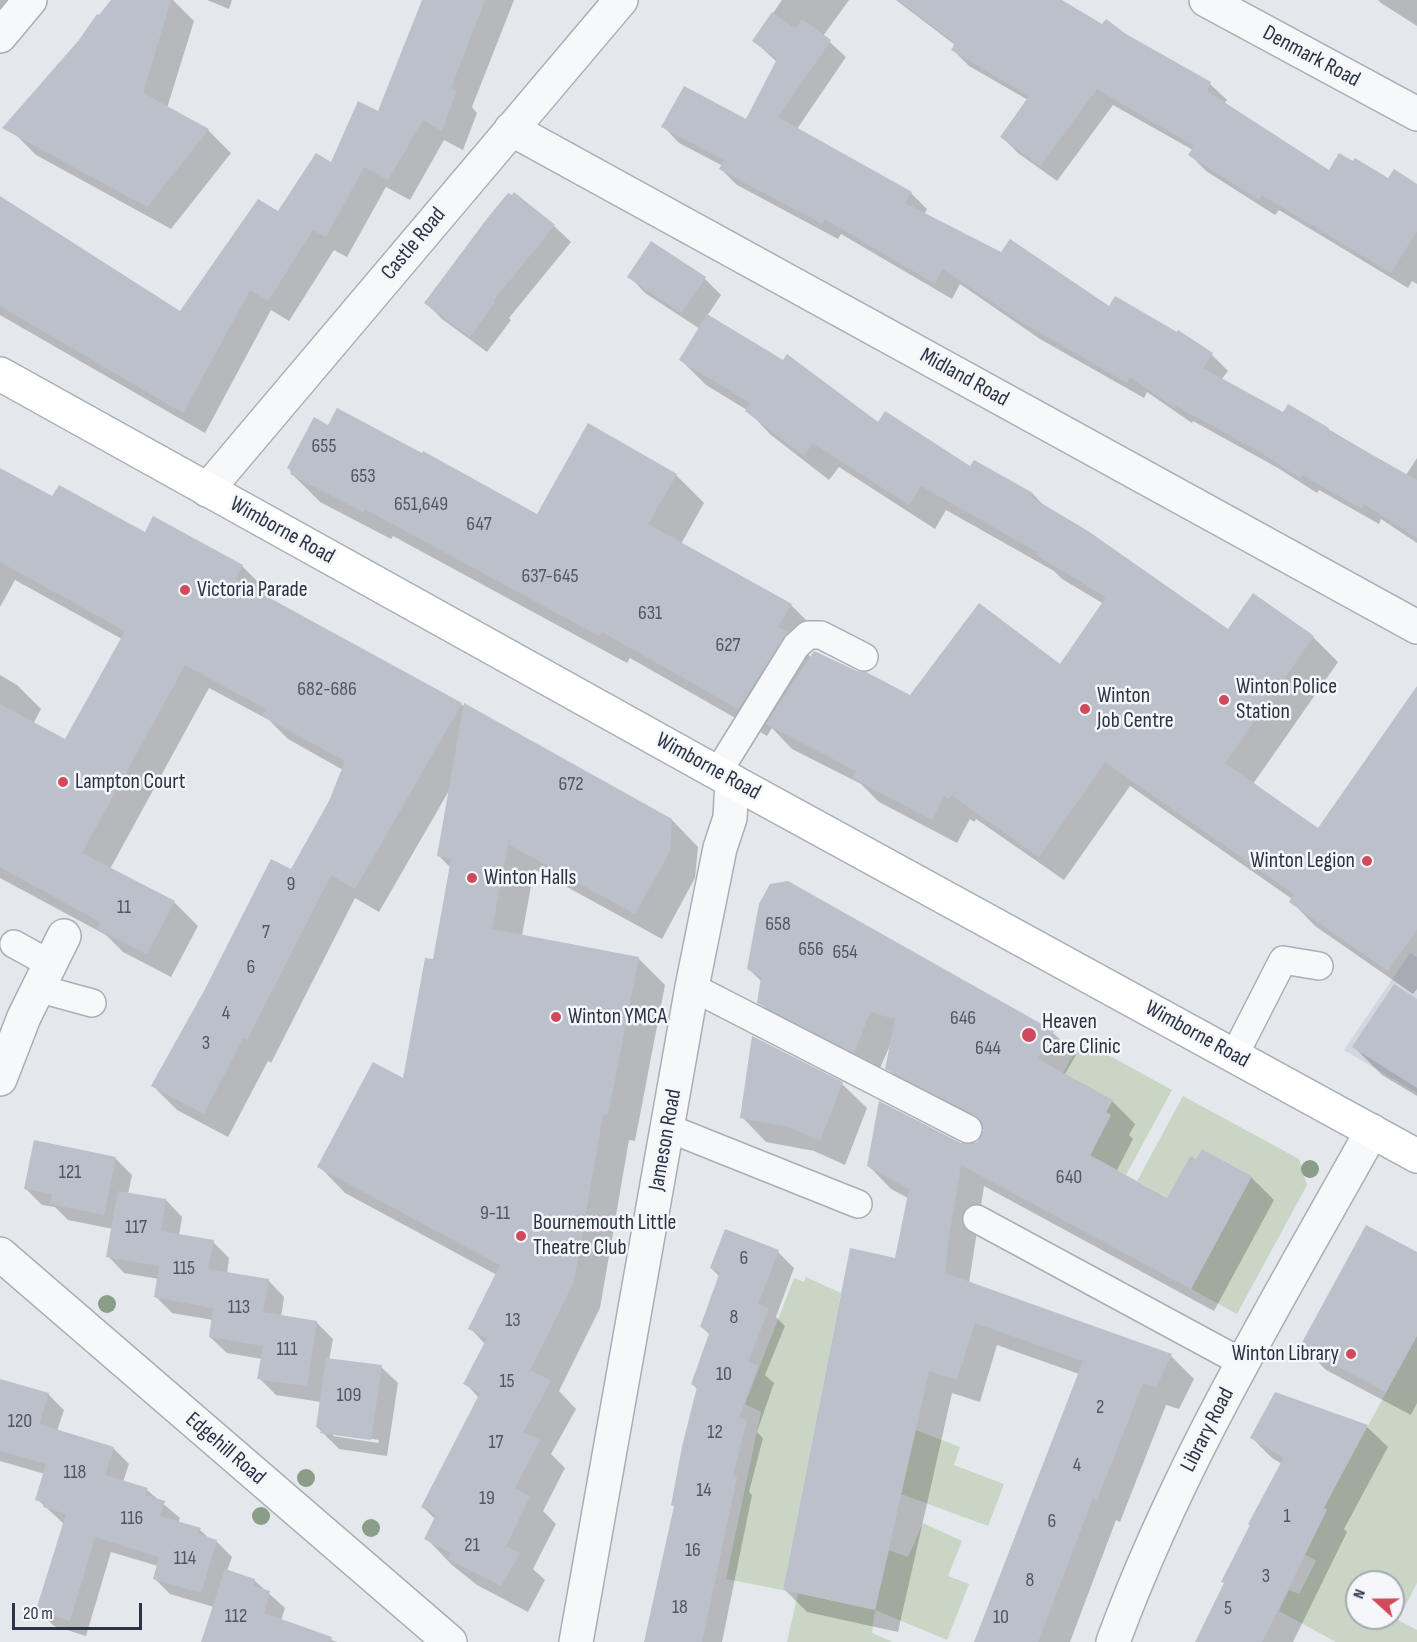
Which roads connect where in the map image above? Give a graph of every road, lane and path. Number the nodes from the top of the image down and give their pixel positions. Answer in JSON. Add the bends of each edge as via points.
{"nodes":[{"id":1,"x":30,"y":0,"type":"edge"},
{"id":2,"x":621,"y":0,"type":"edge"},
{"id":3,"x":1206,"y":0,"type":"edge"},
{"id":4,"x":0,"y":36,"type":"edge"},
{"id":5,"x":1417,"y":114,"type":"edge"},
{"id":6,"x":511,"y":129,"type":"junction"},
{"id":7,"x":0,"y":374,"type":"edge"},
{"id":8,"x":207,"y":490,"type":"junction"},
{"id":9,"x":1417,"y":627,"type":"edge"},
{"id":10,"x":864,"y":657,"type":"dead end"},
{"id":11,"x":725,"y":776,"type":"junction"},
{"id":12,"x":14,"y":944,"type":"dead end"},
{"id":13,"x":50,"y":962,"type":"junction"},
{"id":14,"x":1319,"y":966,"type":"dead end"},
{"id":15,"x":693,"y":987,"type":"junction"},
{"id":16,"x":92,"y":1003,"type":"dead end"},
{"id":17,"x":1234,"y":1056,"type":"junction"},
{"id":18,"x":0,"y":1079,"type":"edge"},
{"id":19,"x":668,"y":1128,"type":"junction"},
{"id":20,"x":968,"y":1128,"type":"dead end"},
{"id":21,"x":1372,"y":1131,"type":"junction"},
{"id":22,"x":1417,"y":1156,"type":"edge"},
{"id":23,"x":858,"y":1204,"type":"dead end"},
{"id":24,"x":977,"y":1219,"type":"dead end"},
{"id":25,"x":0,"y":1254,"type":"edge"},
{"id":26,"x":1243,"y":1363,"type":"junction"},
{"id":27,"x":450,"y":1642,"type":"edge"},
{"id":28,"x":576,"y":1642,"type":"edge"},
{"id":29,"x":1113,"y":1642,"type":"edge"}],
"edges":[{"from":1,"to":4,"type":"street"},
{"from":2,"to":6,"type":"street","name":"Castle Road"},
{"from":3,"to":5,"type":"street","name":"Denmark Road"},
{"from":6,"to":8,"type":"street","name":"Castle Road"},
{"from":6,"to":9,"type":"street","name":"Midland Road"},
{"from":7,"to":8,"type":"street","name":"Wimborne Road"},
{"from":8,"to":11,"type":"street","name":"Wimborne Road"},
{"from":10,"to":11,"type":"lane","via":[[822,635],[807,635],[796,646]]},
{"from":11,"to":15,"type":"street","name":"Jameson Road","via":[[730,818],[720,848]]},
{"from":11,"to":17,"type":"street","name":"Wimborne Road"},
{"from":12,"to":13,"type":"lane"},
{"from":13,"to":16,"type":"lane"},
{"from":13,"to":18,"type":"street"},
{"from":14,"to":17,"type":"lane","via":[[1283,960]]},
{"from":15,"to":19,"type":"street","name":"Jameson Road"},
{"from":15,"to":20,"type":"lane"},
{"from":17,"to":21,"type":"street","name":"Wimborne Road"},
{"from":19,"to":23,"type":"lane"},
{"from":19,"to":28,"type":"street","name":"Jameson Road"},
{"from":21,"to":22,"type":"street","name":"Wimborne Road"},
{"from":21,"to":26,"type":"street","name":"Library Road"},
{"from":24,"to":26,"type":"lane"},
{"from":25,"to":27,"type":"street","name":"Edgehill Road"},
{"from":26,"to":29,"type":"street","name":"Library Road","via":[[1192,1459]]}]}
